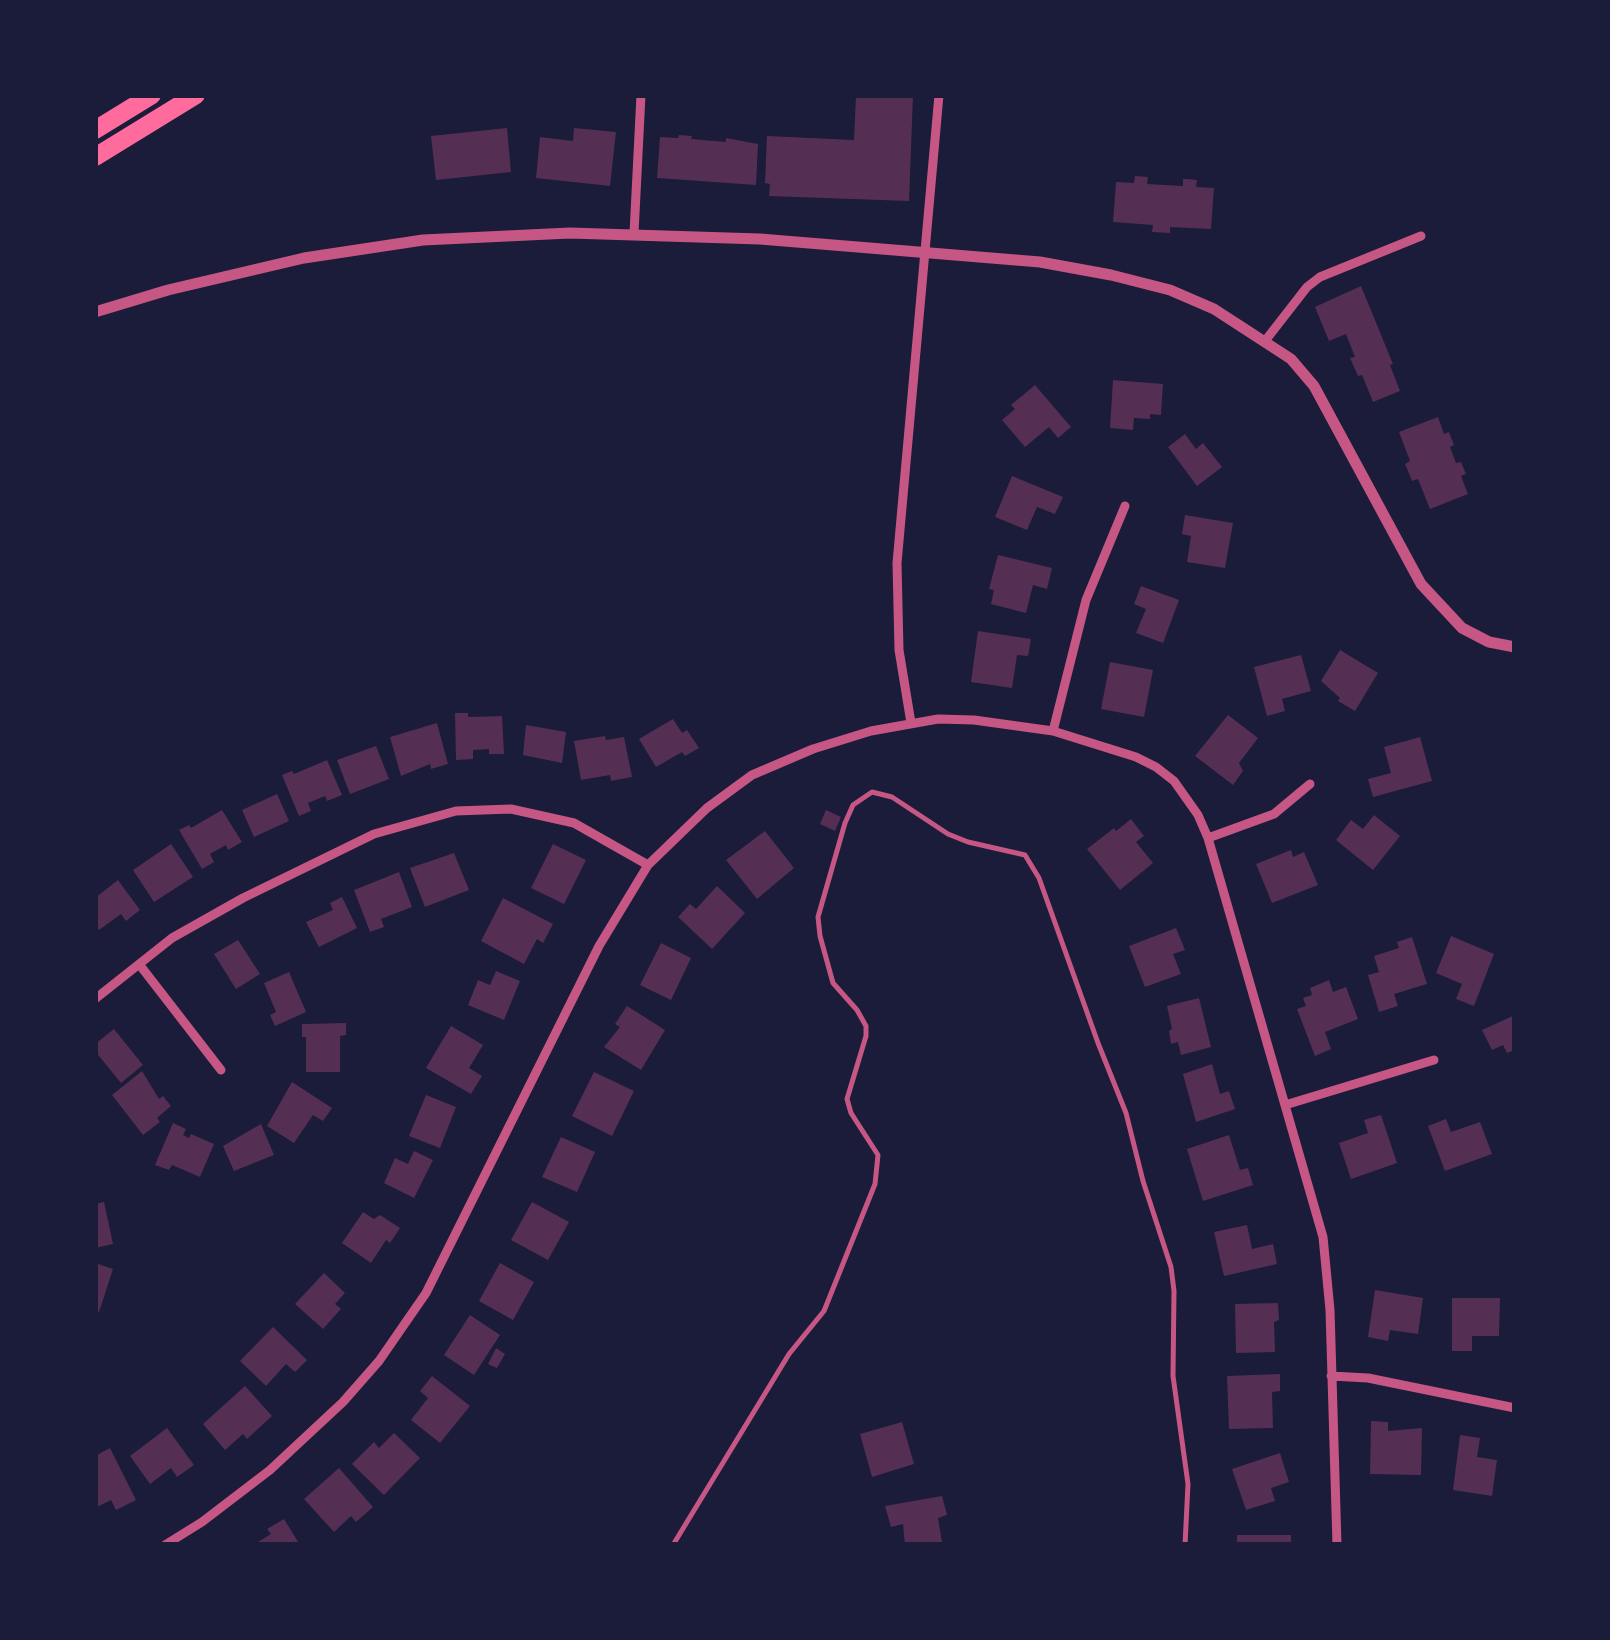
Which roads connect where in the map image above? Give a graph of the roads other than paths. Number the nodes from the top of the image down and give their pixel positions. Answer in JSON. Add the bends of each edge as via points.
{"nodes":[{"id":1,"x":152,"y":95,"type":"edge"},
{"id":2,"x":196,"y":95,"type":"edge"},
{"id":3,"x":641,"y":95,"type":"edge"},
{"id":4,"x":939,"y":95,"type":"edge"},
{"id":5,"x":95,"y":130,"type":"edge"},
{"id":6,"x":95,"y":157,"type":"edge"},
{"id":7,"x":634,"y":233,"type":"junction"},
{"id":8,"x":1422,"y":236,"type":"dead end"},
{"id":9,"x":927,"y":252,"type":"junction"},
{"id":10,"x":95,"y":312,"type":"edge"},
{"id":11,"x":1265,"y":340,"type":"junction"},
{"id":12,"x":1125,"y":506,"type":"dead end"},
{"id":13,"x":1515,"y":647,"type":"edge"},
{"id":14,"x":911,"y":723,"type":"junction"},
{"id":15,"x":1053,"y":731,"type":"junction"},
{"id":16,"x":1310,"y":784,"type":"dead end"},
{"id":17,"x":1208,"y":838,"type":"junction"},
{"id":18,"x":648,"y":865,"type":"junction"},
{"id":19,"x":139,"y":964,"type":"junction"},
{"id":20,"x":95,"y":999,"type":"edge"},
{"id":21,"x":1434,"y":1060,"type":"dead end"},
{"id":22,"x":221,"y":1070,"type":"dead end"},
{"id":23,"x":1286,"y":1104,"type":"junction"},
{"id":24,"x":1332,"y":1376,"type":"junction"},
{"id":25,"x":1515,"y":1408,"type":"edge"},
{"id":26,"x":165,"y":1545,"type":"edge"},
{"id":27,"x":674,"y":1545,"type":"edge"},
{"id":28,"x":1185,"y":1545,"type":"edge"},
{"id":29,"x":1337,"y":1545,"type":"edge"}],
"edges":[{"from":1,"to":5,"type":"highway"},
{"from":2,"to":6,"type":"highway"},
{"from":3,"to":7,"type":"street"},
{"from":4,"to":9,"type":"street"},
{"from":7,"to":9,"type":"street"},
{"from":7,"to":10,"type":"street","via":[[424,240],[272,266]]},
{"from":8,"to":11,"type":"street","via":[[1320,277]]},
{"from":9,"to":11,"type":"street","via":[[1040,262],[1170,290]]},
{"from":9,"to":14,"type":"street","via":[[896,562],[899,650]]},
{"from":11,"to":13,"type":"street","via":[[1314,386],[1430,596],[1462,628]]},
{"from":12,"to":15,"type":"street","via":[[1086,600]]},
{"from":14,"to":15,"type":"street","via":[[974,720]]},
{"from":14,"to":18,"type":"street","via":[[812,749],[752,776]]},
{"from":15,"to":17,"type":"street","via":[[1156,767],[1188,798]]},
{"from":16,"to":17,"type":"street","via":[[1274,814]]},
{"from":17,"to":23,"type":"street"},
{"from":18,"to":19,"type":"street","via":[[574,823],[511,809],[456,810],[323,857],[172,938]]},
{"from":18,"to":26,"type":"street","via":[[599,946],[426,1294],[379,1361],[270,1470]]},
{"from":19,"to":20,"type":"street"},
{"from":19,"to":22,"type":"street"},
{"from":21,"to":23,"type":"street"},
{"from":23,"to":24,"type":"street","via":[[1323,1237]]},
{"from":24,"to":25,"type":"street"},
{"from":24,"to":29,"type":"street"},
{"from":27,"to":28,"type":"lane","via":[[788,1354],[824,1310],[875,1184],[878,1155],[850,1114],[848,1098],[866,1026],[833,982],[818,917],[845,823],[853,805],[872,792],[892,797],[948,834],[1025,855],[1040,878],[1126,1113],[1172,1267],[1173,1376],[1188,1484]]}]}
